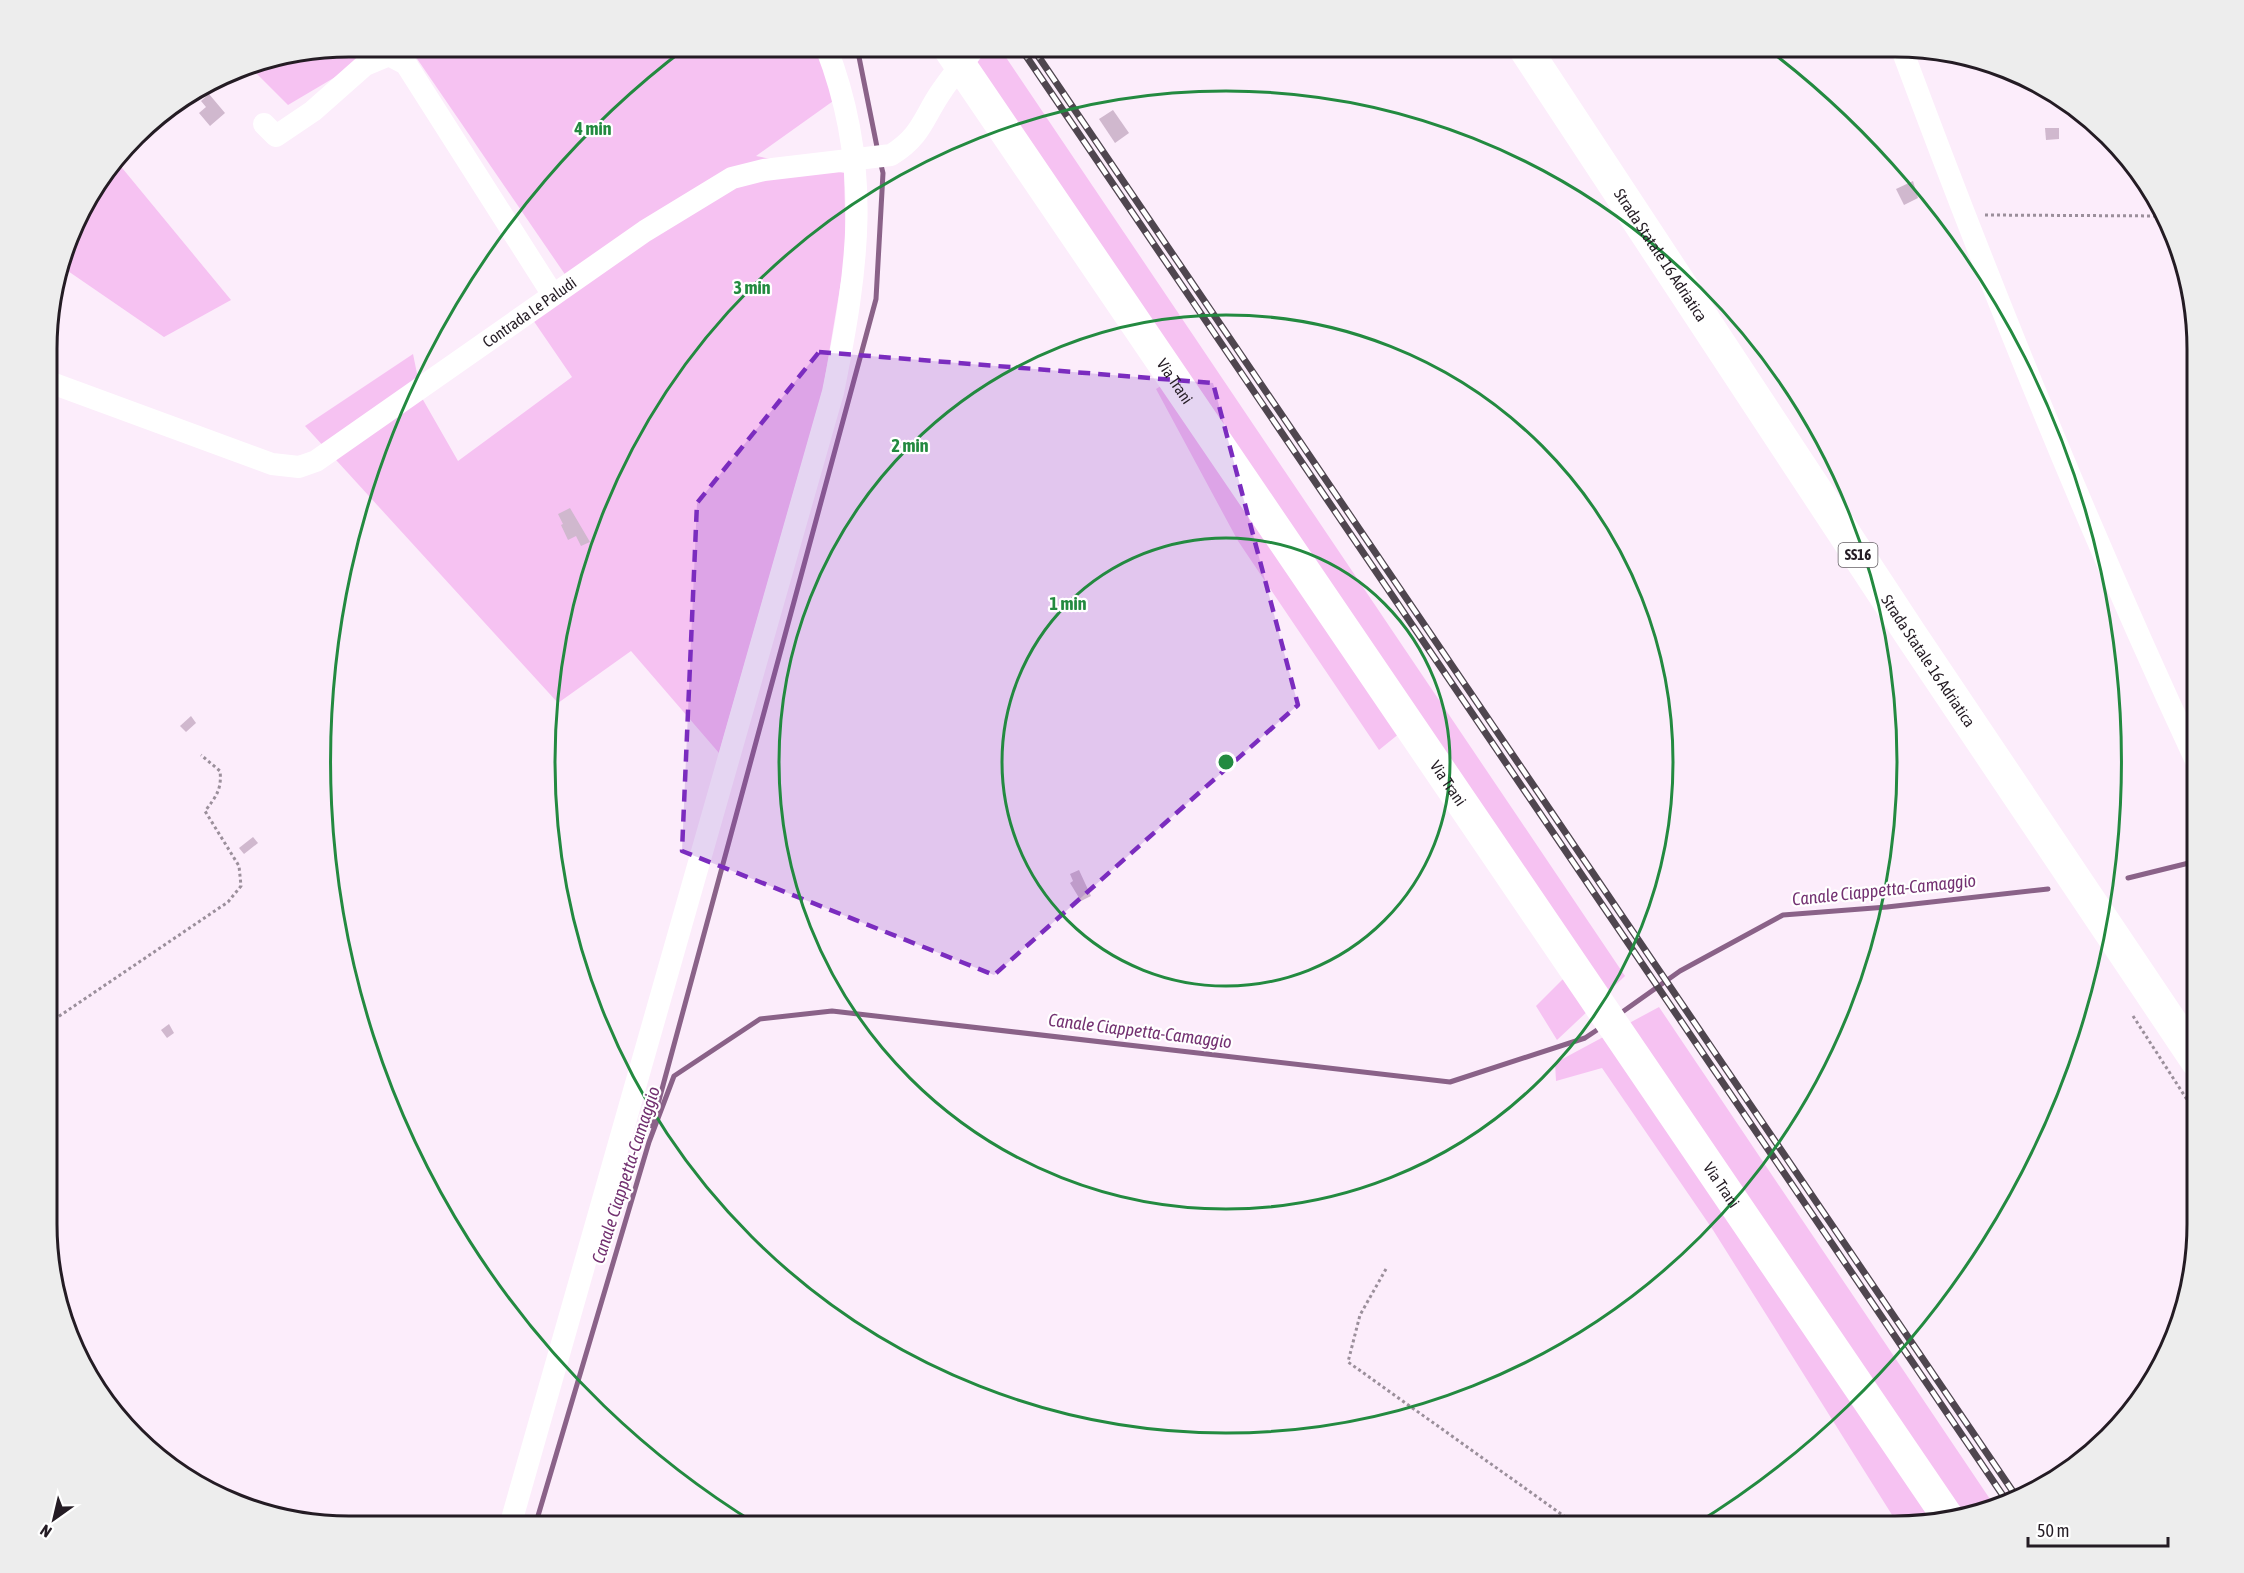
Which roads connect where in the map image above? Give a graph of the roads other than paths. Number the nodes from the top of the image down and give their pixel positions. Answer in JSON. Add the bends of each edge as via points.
{"nodes":[{"id":1,"x":386,"y":57,"type":"edge"},
{"id":2,"x":391,"y":57,"type":"edge"},
{"id":3,"x":829,"y":57,"type":"edge"},
{"id":4,"x":959,"y":57,"type":"edge"},
{"id":5,"x":964,"y":57,"type":"edge"},
{"id":6,"x":1531,"y":57,"type":"edge"},
{"id":7,"x":1557,"y":57,"type":"edge"},
{"id":8,"x":1905,"y":58,"type":"edge"},
{"id":9,"x":264,"y":124,"type":"dead end"},
{"id":10,"x":872,"y":157,"type":"junction"},
{"id":11,"x":554,"y":295,"type":"junction"},
{"id":12,"x":57,"y":385,"type":"edge"},
{"id":13,"x":2187,"y":741,"type":"edge"},
{"id":14,"x":2187,"y":1014,"type":"edge"},
{"id":15,"x":2187,"y":1046,"type":"edge"},
{"id":16,"x":1943,"y":1512,"type":"edge"},
{"id":17,"x":513,"y":1516,"type":"edge"}],
"edges":[{"from":1,"to":9,"type":"street","via":[[365,65],[313,111],[276,136]]},
{"from":2,"to":11,"type":"street","via":[[406,64]]},
{"from":3,"to":10,"type":"street","via":[[848,112]]},
{"from":4,"to":10,"type":"street","via":[[921,130],[907,145]]},
{"from":5,"to":16,"type":"main road","name":"Via Trani"},
{"from":6,"to":15,"type":"highway","name":"Strada Statale 16 Adriatica","number":"SS16"},
{"from":7,"to":14,"type":"highway","name":"Strada Statale 16 Adriatica","number":"SS16"},
{"from":8,"to":13,"type":"street","via":[[1963,215]]},
{"from":10,"to":11,"type":"street","name":"Contrada Le Paludi","via":[[764,170],[732,178],[645,231]]},
{"from":10,"to":17,"type":"street","via":[[858,213],[851,302],[833,392]]},
{"from":11,"to":12,"type":"street","name":"Contrada Le Paludi","via":[[316,461],[299,468],[272,464]]}]}
